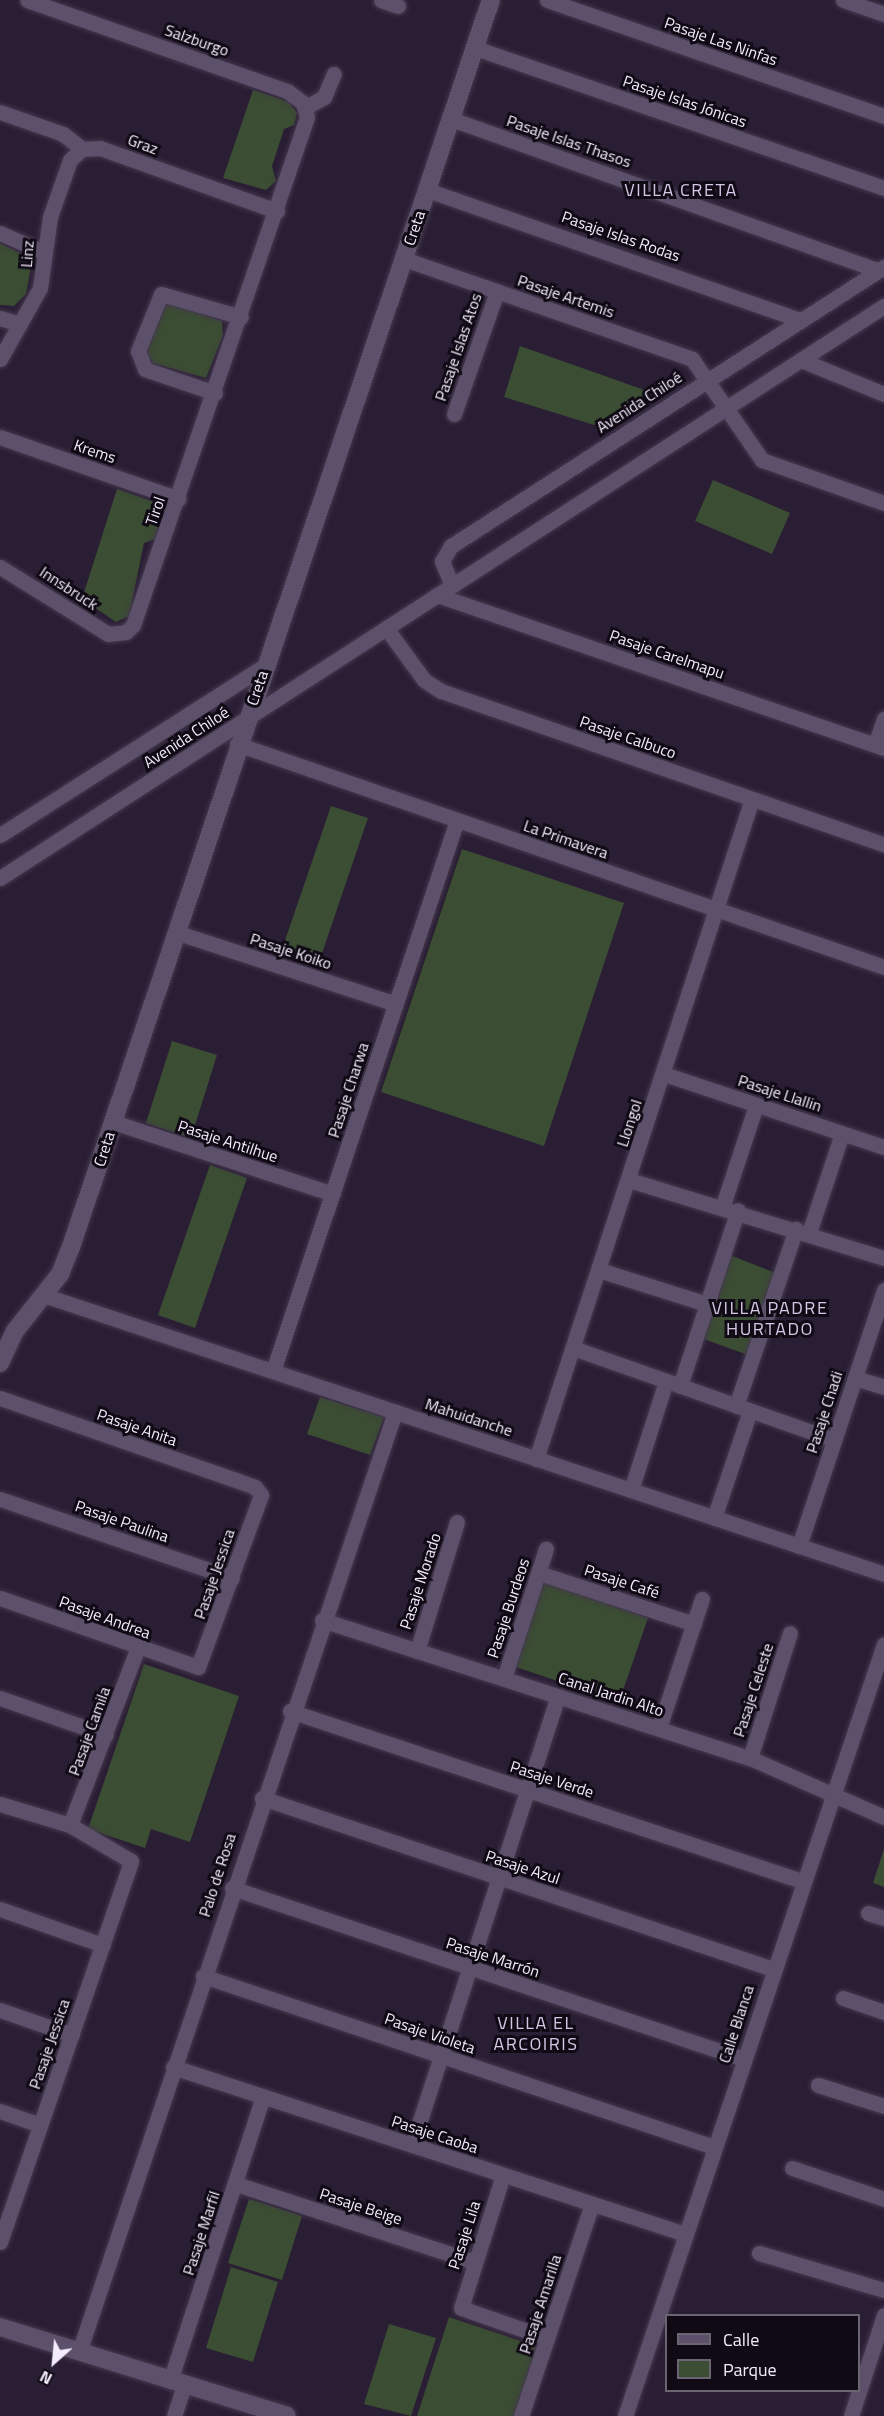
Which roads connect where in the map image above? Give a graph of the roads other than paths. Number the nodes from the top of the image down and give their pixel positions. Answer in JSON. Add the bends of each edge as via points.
{"nodes":[{"id":1,"x":27,"y":0,"type":"edge"},
{"id":2,"x":381,"y":0,"type":"edge"},
{"id":3,"x":491,"y":0,"type":"edge"},
{"id":4,"x":547,"y":0,"type":"edge"},
{"id":5,"x":843,"y":0,"type":"edge"},
{"id":6,"x":398,"y":6,"type":"dead end"},
{"id":7,"x":884,"y":14,"type":"edge"},
{"id":8,"x":475,"y":48,"type":"junction"},
{"id":9,"x":334,"y":74,"type":"dead end"},
{"id":10,"x":306,"y":107,"type":"junction"},
{"id":11,"x":0,"y":112,"type":"edge"},
{"id":12,"x":884,"y":116,"type":"edge"},
{"id":13,"x":451,"y":119,"type":"junction"},
{"id":14,"x":82,"y":149,"type":"junction"},
{"id":15,"x":884,"y":188,"type":"edge"},
{"id":16,"x":427,"y":190,"type":"junction"},
{"id":17,"x":277,"y":212,"type":"junction"},
{"id":18,"x":0,"y":233,"type":"edge"},
{"id":19,"x":45,"y":253,"type":"junction"},
{"id":20,"x":404,"y":259,"type":"junction"},
{"id":21,"x":881,"y":268,"type":"edge"},
{"id":22,"x":497,"y":291,"type":"junction"},
{"id":23,"x":884,"y":306,"type":"edge"},
{"id":24,"x":241,"y":316,"type":"junction"},
{"id":25,"x":0,"y":318,"type":"edge"},
{"id":26,"x":801,"y":320,"type":"junction"},
{"id":27,"x":20,"y":324,"type":"junction"},
{"id":28,"x":0,"y":359,"type":"edge"},
{"id":29,"x":801,"y":360,"type":"junction"},
{"id":30,"x":709,"y":379,"type":"junction"},
{"id":31,"x":215,"y":393,"type":"junction"},
{"id":32,"x":884,"y":394,"type":"edge"},
{"id":33,"x":727,"y":408,"type":"junction"},
{"id":34,"x":454,"y":414,"type":"dead end"},
{"id":35,"x":0,"y":437,"type":"edge"},
{"id":36,"x":179,"y":499,"type":"junction"},
{"id":37,"x":884,"y":503,"type":"edge"},
{"id":38,"x":0,"y":567,"type":"edge"},
{"id":39,"x":452,"y":585,"type":"junction"},
{"id":40,"x":437,"y":595,"type":"junction"},
{"id":41,"x":386,"y":628,"type":"junction"},
{"id":42,"x":120,"y":634,"type":"joint"},
{"id":43,"x":264,"y":666,"type":"junction"},
{"id":44,"x":246,"y":719,"type":"junction"},
{"id":45,"x":884,"y":719,"type":"edge"},
{"id":46,"x":237,"y":744,"type":"junction"},
{"id":47,"x":880,"y":747,"type":"edge"},
{"id":48,"x":752,"y":799,"type":"junction"},
{"id":49,"x":457,"y":820,"type":"junction"},
{"id":50,"x":0,"y":835,"type":"edge"},
{"id":51,"x":884,"y":844,"type":"edge"},
{"id":52,"x":0,"y":878,"type":"edge"},
{"id":53,"x":719,"y":910,"type":"junction"},
{"id":54,"x":175,"y":932,"type":"junction"},
{"id":55,"x":884,"y":967,"type":"edge"},
{"id":56,"x":396,"y":1004,"type":"junction"},
{"id":57,"x":664,"y":1074,"type":"junction"},
{"id":58,"x":756,"y":1105,"type":"junction"},
{"id":59,"x":113,"y":1122,"type":"junction"},
{"id":60,"x":842,"y":1133,"type":"junction"},
{"id":61,"x":884,"y":1147,"type":"edge"},
{"id":62,"x":629,"y":1180,"type":"junction"},
{"id":63,"x":333,"y":1194,"type":"junction"},
{"id":64,"x":723,"y":1205,"type":"junction"},
{"id":65,"x":738,"y":1210,"type":"junction"},
{"id":66,"x":802,"y":1231,"type":"junction"},
{"id":67,"x":884,"y":1258,"type":"edge"},
{"id":68,"x":599,"y":1270,"type":"junction"},
{"id":69,"x":884,"y":1290,"type":"edge"},
{"id":70,"x":43,"y":1295,"type":"junction"},
{"id":71,"x":707,"y":1304,"type":"junction"},
{"id":72,"x":573,"y":1348,"type":"junction"},
{"id":73,"x":0,"y":1363,"type":"edge"},
{"id":74,"x":273,"y":1371,"type":"junction"},
{"id":75,"x":855,"y":1378,"type":"junction"},
{"id":76,"x":673,"y":1384,"type":"junction"},
{"id":77,"x":884,"y":1387,"type":"edge"},
{"id":78,"x":0,"y":1398,"type":"edge"},
{"id":79,"x":743,"y":1408,"type":"junction"},
{"id":80,"x":395,"y":1412,"type":"junction"},
{"id":81,"x":834,"y":1440,"type":"junction"},
{"id":82,"x":536,"y":1459,"type":"junction"},
{"id":83,"x":631,"y":1490,"type":"junction"},
{"id":84,"x":260,"y":1491,"type":"joint"},
{"id":85,"x":0,"y":1499,"type":"edge"},
{"id":86,"x":714,"y":1518,"type":"junction"},
{"id":87,"x":457,"y":1522,"type":"dead end"},
{"id":88,"x":799,"y":1546,"type":"junction"},
{"id":89,"x":546,"y":1549,"type":"dead end"},
{"id":90,"x":538,"y":1573,"type":"junction"},
{"id":91,"x":884,"y":1574,"type":"edge"},
{"id":92,"x":232,"y":1578,"type":"junction"},
{"id":93,"x":0,"y":1598,"type":"edge"},
{"id":94,"x":702,"y":1599,"type":"dead end"},
{"id":95,"x":322,"y":1620,"type":"junction"},
{"id":96,"x":694,"y":1624,"type":"junction"},
{"id":97,"x":790,"y":1634,"type":"dead end"},
{"id":98,"x":884,"y":1644,"type":"edge"},
{"id":99,"x":138,"y":1647,"type":"junction"},
{"id":100,"x":417,"y":1651,"type":"junction"},
{"id":101,"x":198,"y":1667,"type":"joint"},
{"id":102,"x":504,"y":1678,"type":"junction"},
{"id":103,"x":558,"y":1696,"type":"junction"},
{"id":104,"x":0,"y":1698,"type":"edge"},
{"id":105,"x":290,"y":1712,"type":"junction"},
{"id":106,"x":659,"y":1728,"type":"junction"},
{"id":107,"x":106,"y":1736,"type":"junction"},
{"id":108,"x":750,"y":1758,"type":"junction"},
{"id":109,"x":528,"y":1790,"type":"junction"},
{"id":110,"x":831,"y":1794,"type":"junction"},
{"id":111,"x":262,"y":1798,"type":"junction"},
{"id":112,"x":0,"y":1804,"type":"edge"},
{"id":113,"x":884,"y":1816,"type":"edge"},
{"id":114,"x":70,"y":1825,"type":"junction"},
{"id":115,"x":499,"y":1878,"type":"junction"},
{"id":116,"x":802,"y":1881,"type":"junction"},
{"id":117,"x":232,"y":1888,"type":"junction"},
{"id":118,"x":0,"y":1909,"type":"edge"},
{"id":119,"x":868,"y":1913,"type":"dead end"},
{"id":120,"x":884,"y":1918,"type":"edge"},
{"id":121,"x":103,"y":1945,"type":"junction"},
{"id":122,"x":470,"y":1968,"type":"junction"},
{"id":123,"x":773,"y":1969,"type":"junction"},
{"id":124,"x":203,"y":1976,"type":"junction"},
{"id":125,"x":843,"y":1998,"type":"dead end"},
{"id":126,"x":0,"y":2010,"type":"edge"},
{"id":127,"x":884,"y":2012,"type":"edge"},
{"id":128,"x":72,"y":2035,"type":"junction"},
{"id":129,"x":441,"y":2055,"type":"junction"},
{"id":130,"x":744,"y":2059,"type":"junction"},
{"id":131,"x":173,"y":2067,"type":"junction"},
{"id":132,"x":818,"y":2085,"type":"dead end"},
{"id":133,"x":263,"y":2097,"type":"junction"},
{"id":134,"x":884,"y":2106,"type":"edge"},
{"id":135,"x":0,"y":2111,"type":"edge"},
{"id":136,"x":40,"y":2125,"type":"junction"},
{"id":137,"x":412,"y":2145,"type":"junction"},
{"id":138,"x":714,"y":2147,"type":"junction"},
{"id":139,"x":792,"y":2168,"type":"dead end"},
{"id":140,"x":503,"y":2175,"type":"junction"},
{"id":141,"x":236,"y":2184,"type":"junction"},
{"id":142,"x":884,"y":2199,"type":"edge"},
{"id":143,"x":592,"y":2204,"type":"junction"},
{"id":144,"x":5,"y":2213,"type":"edge"},
{"id":145,"x":685,"y":2234,"type":"junction"},
{"id":146,"x":0,"y":2242,"type":"edge"},
{"id":147,"x":759,"y":2253,"type":"dead end"},
{"id":148,"x":474,"y":2262,"type":"junction"},
{"id":149,"x":884,"y":2290,"type":"edge"},
{"id":150,"x":884,"y":2315,"type":"edge"},
{"id":151,"x":0,"y":2327,"type":"edge"},
{"id":152,"x":547,"y":2338,"type":"junction"},
{"id":153,"x":79,"y":2352,"type":"junction"},
{"id":154,"x":861,"y":2378,"type":"edge"},
{"id":155,"x":177,"y":2384,"type":"junction"},
{"id":156,"x":857,"y":2392,"type":"edge"},
{"id":157,"x":174,"y":2416,"type":"edge"},
{"id":158,"x":287,"y":2416,"type":"edge"},
{"id":159,"x":521,"y":2416,"type":"edge"},
{"id":160,"x":625,"y":2416,"type":"edge"},
{"id":161,"x":850,"y":2416,"type":"edge"}],
"edges":[{"from":1,"to":10,"type":"street","name":"Salzburgo","via":[[284,89]]},
{"from":2,"to":6,"type":"street"},
{"from":3,"to":8,"type":"street","name":"Creta"},
{"from":4,"to":12,"type":"street","name":"Pasaje Las Ninfas"},
{"from":5,"to":7,"type":"street"},
{"from":8,"to":13,"type":"street","name":"Creta"},
{"from":8,"to":15,"type":"street","name":"Pasaje Islas Jónicas"},
{"from":9,"to":10,"type":"street","via":[[324,97]]},
{"from":10,"to":17,"type":"street","name":"Tirol","via":[[305,128]]},
{"from":11,"to":14,"type":"street","name":"Graz","via":[[63,134]]},
{"from":13,"to":16,"type":"street","name":"Creta"},
{"from":13,"to":21,"type":"street","name":"Pasaje Islas Thasos"},
{"from":14,"to":17,"type":"street","name":"Graz","via":[[100,148]]},
{"from":14,"to":19,"type":"street","name":"Linz","via":[[70,160],[50,218]]},
{"from":16,"to":20,"type":"street","name":"Creta"},
{"from":16,"to":26,"type":"street","name":"Pasaje Islas Rodas"},
{"from":17,"to":24,"type":"street","name":"Tirol"},
{"from":18,"to":19,"type":"street"},
{"from":19,"to":27,"type":"street","name":"Linz","via":[[40,288]]},
{"from":20,"to":22,"type":"street","name":"Pasaje Artemis"},
{"from":20,"to":43,"type":"street","name":"Creta"},
{"from":21,"to":26,"type":"street","name":"Avenida Chiloé"},
{"from":22,"to":30,"type":"street","name":"Pasaje Artemis","via":[[686,356]]},
{"from":22,"to":34,"type":"street","name":"Pasaje Islas Atos"},
{"from":23,"to":29,"type":"street","name":"Avenida Chiloé"},
{"from":24,"to":31,"type":"street","name":"Tirol"},
{"from":24,"to":31,"type":"street","via":[[161,294],[138,351],[145,369]]},
{"from":25,"to":27,"type":"street"},
{"from":26,"to":30,"type":"street","name":"Avenida Chiloé"},
{"from":27,"to":28,"type":"street","name":"Linz"},
{"from":29,"to":32,"type":"street"},
{"from":29,"to":33,"type":"street","name":"Avenida Chiloé"},
{"from":30,"to":33,"type":"street","name":"Pasaje Artemis"},
{"from":30,"to":39,"type":"street","name":"Avenida Chiloé","via":[[451,546],[442,561]]},
{"from":31,"to":36,"type":"street","name":"Tirol"},
{"from":33,"to":37,"type":"street","name":"Pasaje Artemis","via":[[762,460]]},
{"from":33,"to":39,"type":"street","name":"Avenida Chiloé"},
{"from":35,"to":36,"type":"street","name":"Krems"},
{"from":36,"to":42,"type":"street","name":"Tirol","via":[[137,620]]},
{"from":38,"to":42,"type":"street","name":"Innsbruck","via":[[102,631]]},
{"from":39,"to":40,"type":"street","name":"Avenida Chiloé"},
{"from":40,"to":41,"type":"street","name":"Avenida Chiloé"},
{"from":40,"to":47,"type":"street","name":"Pasaje Carelmapu"},
{"from":41,"to":44,"type":"street","name":"Avenida Chiloé"},
{"from":41,"to":48,"type":"street","name":"Pasaje Calbuco","via":[[420,675],[441,691]]},
{"from":43,"to":44,"type":"street","name":"Creta"},
{"from":43,"to":50,"type":"street","name":"Avenida Chiloé"},
{"from":44,"to":46,"type":"street","name":"Creta"},
{"from":44,"to":52,"type":"street","name":"Avenida Chiloé"},
{"from":45,"to":47,"type":"street"},
{"from":46,"to":49,"type":"street","name":"La Primavera"},
{"from":46,"to":54,"type":"street","name":"Creta"},
{"from":48,"to":51,"type":"street","name":"Pasaje Calbuco"},
{"from":48,"to":53,"type":"street","name":"Llongol","via":[[720,888]]},
{"from":49,"to":53,"type":"street","name":"La Primavera"},
{"from":49,"to":56,"type":"street","name":"Pasaje Charwa"},
{"from":53,"to":55,"type":"street","name":"La Primavera"},
{"from":53,"to":57,"type":"street","name":"Llongol"},
{"from":54,"to":56,"type":"street","name":"Pasaje Koiko"},
{"from":54,"to":59,"type":"street","name":"Creta"},
{"from":56,"to":63,"type":"street","name":"Pasaje Charwa"},
{"from":57,"to":58,"type":"street","name":"Pasaje Llallin"},
{"from":57,"to":62,"type":"street","name":"Llongol"},
{"from":58,"to":60,"type":"street","name":"Pasaje Llallin"},
{"from":58,"to":64,"type":"street"},
{"from":59,"to":63,"type":"street","name":"Pasaje Antilhue"},
{"from":59,"to":70,"type":"street","name":"Creta","via":[[66,1261]]},
{"from":60,"to":61,"type":"street","name":"Pasaje Llallin"},
{"from":60,"to":66,"type":"street"},
{"from":62,"to":64,"type":"street"},
{"from":62,"to":68,"type":"street","name":"Llongol"},
{"from":63,"to":74,"type":"street","name":"Pasaje Charwa"},
{"from":64,"to":65,"type":"street"},
{"from":65,"to":66,"type":"street"},
{"from":65,"to":71,"type":"street"},
{"from":66,"to":67,"type":"street"},
{"from":66,"to":79,"type":"street"},
{"from":68,"to":71,"type":"street"},
{"from":68,"to":72,"type":"street","name":"Llongol"},
{"from":69,"to":75,"type":"street","name":"Pasaje Chadi"},
{"from":70,"to":73,"type":"street","name":"Creta","via":[[15,1331]]},
{"from":70,"to":74,"type":"street","name":"Mahuidanche"},
{"from":71,"to":76,"type":"street"},
{"from":72,"to":76,"type":"street"},
{"from":72,"to":82,"type":"street","name":"Llongol"},
{"from":74,"to":80,"type":"street","name":"Mahuidanche"},
{"from":75,"to":77,"type":"street"},
{"from":75,"to":81,"type":"street","name":"Pasaje Chadi"},
{"from":76,"to":79,"type":"street"},
{"from":76,"to":83,"type":"street"},
{"from":78,"to":84,"type":"street","name":"Pasaje Anita"},
{"from":79,"to":81,"type":"street"},
{"from":79,"to":86,"type":"street"},
{"from":80,"to":82,"type":"street","name":"Mahuidanche"},
{"from":80,"to":95,"type":"street","name":"Palo de Rosa"},
{"from":81,"to":88,"type":"street","name":"Pasaje Chadi"},
{"from":82,"to":83,"type":"street","name":"Mahuidanche"},
{"from":83,"to":86,"type":"street","name":"Mahuidanche"},
{"from":84,"to":92,"type":"street","name":"Pasaje Jessica"},
{"from":85,"to":92,"type":"street","name":"Pasaje Paulina"},
{"from":86,"to":88,"type":"street","name":"Mahuidanche"},
{"from":87,"to":100,"type":"street","name":"Pasaje Morado"},
{"from":88,"to":91,"type":"street","name":"Mahuidanche"},
{"from":89,"to":90,"type":"street","name":"Pasaje Burdeos"},
{"from":90,"to":96,"type":"street","name":"Pasaje Café"},
{"from":90,"to":102,"type":"street","name":"Pasaje Burdeos"},
{"from":92,"to":101,"type":"street","name":"Pasaje Jessica"},
{"from":93,"to":99,"type":"street","name":"Pasaje Andrea"},
{"from":94,"to":96,"type":"street"},
{"from":95,"to":100,"type":"street","name":"Canal Jardin Alto"},
{"from":95,"to":105,"type":"street","name":"Palo de Rosa"},
{"from":96,"to":106,"type":"street"},
{"from":97,"to":108,"type":"street","name":"Pasaje Celeste"},
{"from":98,"to":110,"type":"street","name":"Calle Blanca"},
{"from":99,"to":101,"type":"street","name":"Pasaje Andrea"},
{"from":99,"to":107,"type":"street","name":"Pasaje Camila"},
{"from":100,"to":102,"type":"street","name":"Canal Jardin Alto"},
{"from":102,"to":103,"type":"street","name":"Canal Jardin Alto"},
{"from":103,"to":106,"type":"street","name":"Canal Jardin Alto"},
{"from":103,"to":109,"type":"street"},
{"from":104,"to":107,"type":"street"},
{"from":105,"to":109,"type":"street","name":"Pasaje Verde"},
{"from":105,"to":111,"type":"street","name":"Palo de Rosa"},
{"from":106,"to":108,"type":"street","name":"Canal Jardin Alto"},
{"from":107,"to":114,"type":"street","name":"Pasaje Camila"},
{"from":108,"to":110,"type":"street","name":"Canal Jardin Alto"},
{"from":109,"to":115,"type":"street"},
{"from":109,"to":116,"type":"street","name":"Pasaje Verde"},
{"from":110,"to":113,"type":"street","name":"Canal Jardin Alto"},
{"from":110,"to":116,"type":"street","name":"Calle Blanca"},
{"from":111,"to":115,"type":"street","name":"Pasaje Azul"},
{"from":111,"to":117,"type":"street","name":"Palo de Rosa"},
{"from":112,"to":114,"type":"street"},
{"from":114,"to":121,"type":"street","name":"Pasaje Jessica","via":[[80,1836],[130,1858]]},
{"from":115,"to":122,"type":"street"},
{"from":115,"to":123,"type":"street","name":"Pasaje Azul"},
{"from":116,"to":123,"type":"street","name":"Calle Blanca"},
{"from":117,"to":122,"type":"street","name":"Pasaje Marrón"},
{"from":117,"to":124,"type":"street","name":"Palo de Rosa"},
{"from":118,"to":121,"type":"street"},
{"from":119,"to":120,"type":"street"},
{"from":121,"to":128,"type":"street","name":"Pasaje Jessica"},
{"from":122,"to":129,"type":"street"},
{"from":122,"to":130,"type":"street","name":"Pasaje Marrón"},
{"from":123,"to":130,"type":"street","name":"Calle Blanca"},
{"from":124,"to":129,"type":"street","name":"Pasaje Violeta"},
{"from":124,"to":131,"type":"street","name":"Palo de Rosa"},
{"from":125,"to":127,"type":"street"},
{"from":126,"to":128,"type":"street"},
{"from":128,"to":136,"type":"street","name":"Pasaje Jessica"},
{"from":129,"to":137,"type":"street"},
{"from":129,"to":138,"type":"street","name":"Pasaje Violeta"},
{"from":130,"to":138,"type":"street","name":"Calle Blanca"},
{"from":131,"to":133,"type":"street","name":"Pasaje Caoba"},
{"from":131,"to":153,"type":"street","name":"Palo de Rosa"},
{"from":132,"to":134,"type":"street"},
{"from":133,"to":137,"type":"street","name":"Pasaje Caoba"},
{"from":133,"to":141,"type":"street","name":"Pasaje Marfil"},
{"from":135,"to":136,"type":"street"},
{"from":136,"to":144,"type":"street","name":"Pasaje Jessica"},
{"from":137,"to":140,"type":"street","name":"Pasaje Caoba"},
{"from":138,"to":145,"type":"street","name":"Calle Blanca"},
{"from":139,"to":142,"type":"street"},
{"from":140,"to":143,"type":"street","name":"Pasaje Caoba"},
{"from":140,"to":148,"type":"street","name":"Pasaje Lila"},
{"from":141,"to":148,"type":"street","name":"Pasaje Beige"},
{"from":141,"to":155,"type":"street","name":"Pasaje Marfil"},
{"from":143,"to":145,"type":"street","name":"Pasaje Caoba"},
{"from":143,"to":152,"type":"street","name":"Pasaje Amarilla"},
{"from":144,"to":146,"type":"street","name":"Pasaje Jessica"},
{"from":145,"to":160,"type":"street","name":"Calle Blanca"},
{"from":147,"to":149,"type":"street"},
{"from":148,"to":152,"type":"street","name":"Pasaje Lila","via":[[461,2308]]},
{"from":150,"to":154,"type":"street"},
{"from":151,"to":153,"type":"street"},
{"from":152,"to":159,"type":"street","name":"Pasaje Amarilla"},
{"from":153,"to":155,"type":"street"},
{"from":155,"to":157,"type":"street","name":"Pasaje Marfil"},
{"from":155,"to":158,"type":"street"},
{"from":156,"to":161,"type":"street"}]}
